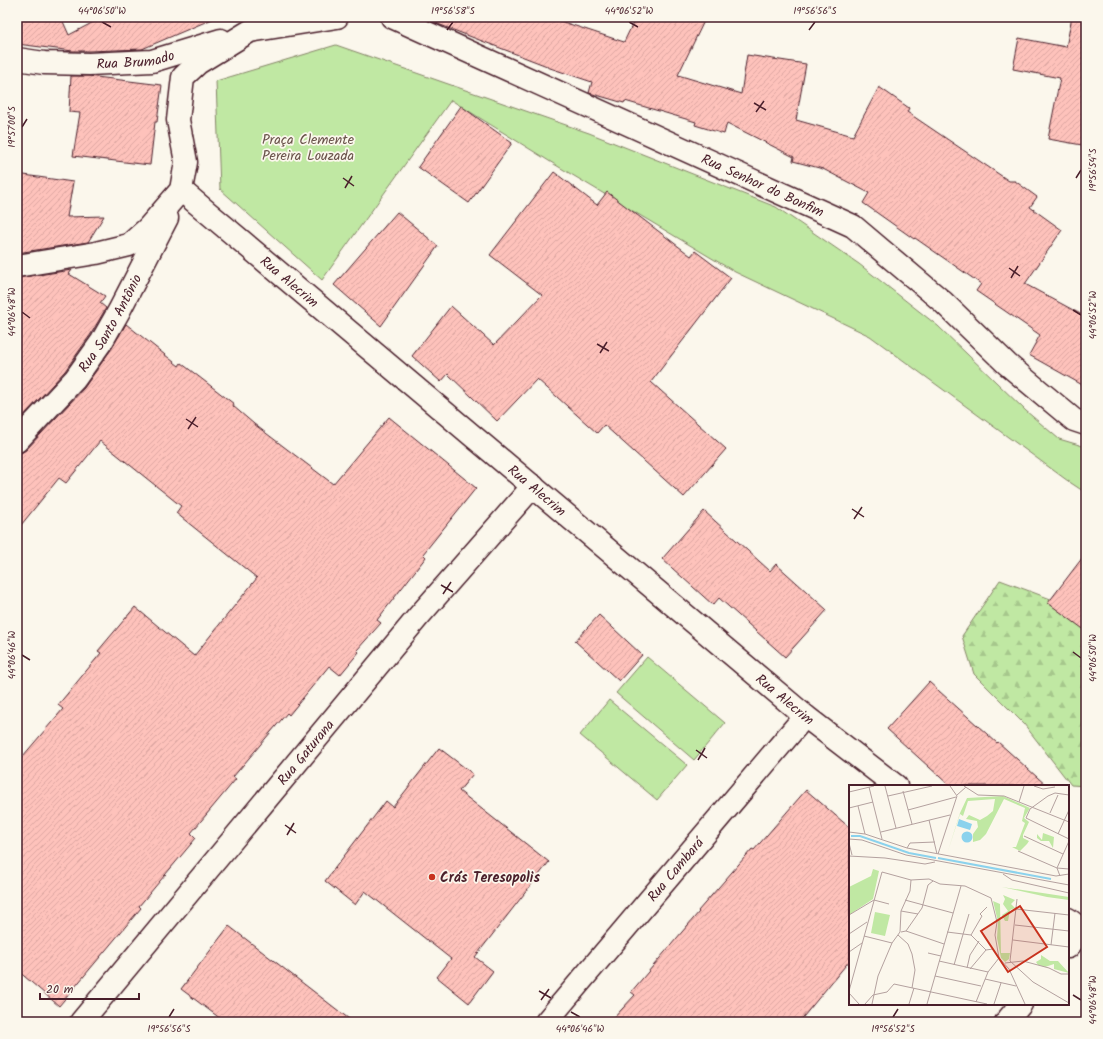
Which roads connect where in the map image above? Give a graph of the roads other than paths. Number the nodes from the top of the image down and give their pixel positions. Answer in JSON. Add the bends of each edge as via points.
{"nodes":[{"id":1,"x":338,"y":17,"type":"edge"},
{"id":2,"x":392,"y":17,"type":"edge"},
{"id":3,"x":250,"y":31,"type":"junction"},
{"id":4,"x":17,"y":59,"type":"edge"},
{"id":5,"x":182,"y":190,"type":"junction"},
{"id":6,"x":17,"y":266,"type":"edge"},
{"id":7,"x":1086,"y":424,"type":"edge"},
{"id":8,"x":17,"y":440,"type":"edge"},
{"id":9,"x":533,"y":486,"type":"junction"},
{"id":10,"x":805,"y":716,"type":"junction"},
{"id":11,"x":895,"y":785,"type":"edge"},
{"id":12,"x":1079,"y":928,"type":"edge"},
{"id":13,"x":1069,"y":945,"type":"edge"},
{"id":14,"x":1020,"y":1005,"type":"edge"},
{"id":15,"x":81,"y":1022,"type":"edge"},
{"id":16,"x":546,"y":1022,"type":"edge"},
{"id":17,"x":1006,"y":1022,"type":"edge"}],
"edges":[{"from":1,"to":3,"type":"street"},
{"from":2,"to":7,"type":"street","name":"Rua Senhor do Bonfim","via":[[853,226],[943,302],[1007,364],[1074,420]]},
{"from":3,"to":4,"type":"street","name":"Rua Brumado","via":[[152,61],[89,64],[44,63]]},
{"from":3,"to":5,"type":"street","via":[[198,63],[183,77],[178,120],[186,162]]},
{"from":5,"to":6,"type":"street","via":[[129,245]]},
{"from":5,"to":8,"type":"street","name":"Rua Santo Antônio","via":[[102,341],[75,380]]},
{"from":5,"to":9,"type":"street","name":"Rua Alecrim"},
{"from":9,"to":10,"type":"street","name":"Rua Alecrim"},
{"from":9,"to":15,"type":"street","name":"Rua Gaturana","via":[[418,617]]},
{"from":10,"to":11,"type":"street","name":"Rua Alecrim"},
{"from":10,"to":16,"type":"street","name":"Rua Cambará"},
{"from":12,"to":13,"type":"street"},
{"from":14,"to":17,"type":"street"}]}
